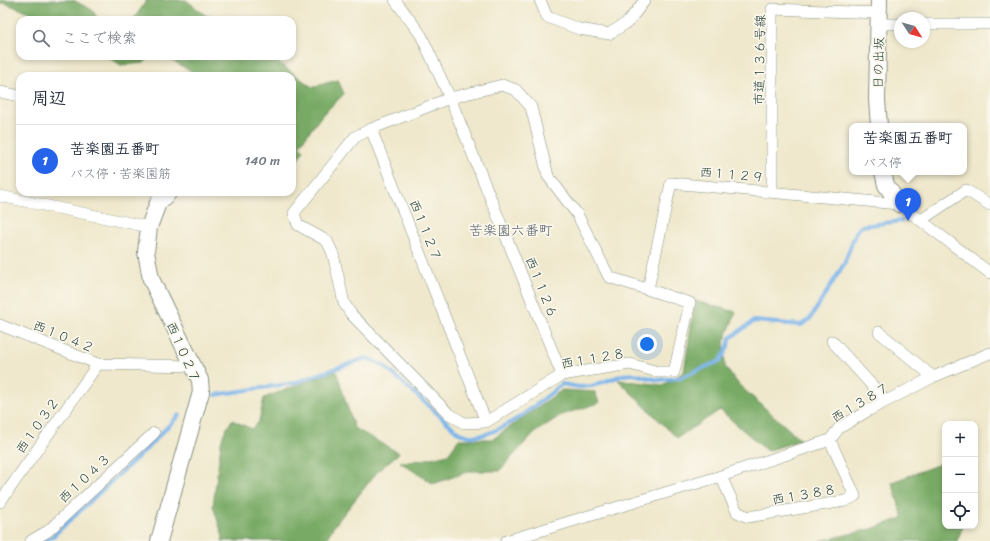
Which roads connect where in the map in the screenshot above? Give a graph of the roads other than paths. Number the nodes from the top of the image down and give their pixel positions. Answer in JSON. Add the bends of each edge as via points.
{"nodes":[{"id":1,"x":395,"y":0,"type":"edge"},
{"id":2,"x":540,"y":0,"type":"edge"},
{"id":3,"x":645,"y":0,"type":"edge"},
{"id":4,"x":879,"y":12,"type":"edge"},
{"id":5,"x":894,"y":21,"type":"edge"},
{"id":6,"x":930,"y":24,"type":"edge"},
{"id":7,"x":990,"y":24,"type":"edge"},
{"id":8,"x":0,"y":92,"type":"edge"},
{"id":9,"x":16,"y":95,"type":"edge"},
{"id":10,"x":450,"y":98,"type":"junction"},
{"id":11,"x":879,"y":123,"type":"edge"},
{"id":12,"x":371,"y":129,"type":"junction"},
{"id":13,"x":884,"y":175,"type":"edge"},
{"id":14,"x":772,"y":192,"type":"junction"},
{"id":15,"x":0,"y":196,"type":"edge"},
{"id":16,"x":19,"y":196,"type":"edge"},
{"id":17,"x":165,"y":196,"type":"edge"},
{"id":18,"x":899,"y":204,"type":"junction"},
{"id":19,"x":990,"y":205,"type":"edge"},
{"id":20,"x":921,"y":220,"type":"junction"},
{"id":21,"x":149,"y":226,"type":"junction"},
{"id":22,"x":990,"y":273,"type":"edge"},
{"id":23,"x":648,"y":289,"type":"junction"},
{"id":24,"x":0,"y":325,"type":"edge"},
{"id":25,"x":879,"y":332,"type":"dead end"},
{"id":26,"x":832,"y":341,"type":"dead end"},
{"id":27,"x":990,"y":353,"type":"edge"},
{"id":28,"x":98,"y":364,"type":"junction"},
{"id":29,"x":192,"y":366,"type":"junction"},
{"id":30,"x":562,"y":375,"type":"junction"},
{"id":31,"x":933,"y":377,"type":"junction"},
{"id":32,"x":886,"y":401,"type":"junction"},
{"id":33,"x":486,"y":422,"type":"junction"},
{"id":34,"x":154,"y":433,"type":"dead end"},
{"id":35,"x":830,"y":440,"type":"junction"},
{"id":36,"x":721,"y":476,"type":"junction"},
{"id":37,"x":0,"y":502,"type":"edge"},
{"id":38,"x":31,"y":541,"type":"edge"},
{"id":39,"x":159,"y":541,"type":"edge"},
{"id":40,"x":506,"y":541,"type":"edge"}],
"edges":[{"from":1,"to":10,"type":"street","name":"西１１２６","via":[[421,35]]},
{"from":2,"to":3,"type":"street","via":[[547,17],[579,29],[609,34],[628,22]]},
{"from":4,"to":5,"type":"street","name":"市道１３６号線"},
{"from":4,"to":11,"type":"street","name":"日の出坂"},
{"from":4,"to":14,"type":"street","name":"市道１３６号線","via":[[772,9]]},
{"from":6,"to":7,"type":"street"},
{"from":8,"to":9,"type":"street"},
{"from":10,"to":12,"type":"street"},
{"from":10,"to":23,"type":"street","name":"西１１２８","via":[[502,85],[516,90],[531,107],[548,176],[577,214],[609,277]]},
{"from":10,"to":30,"type":"street","name":"西１１２６"},
{"from":12,"to":33,"type":"street","name":"西１１２７"},
{"from":12,"to":33,"type":"street","name":"西１１２８","via":[[355,136],[294,213],[298,225],[327,241],[334,254],[344,303],[351,314],[448,413],[464,423]]},
{"from":13,"to":18,"type":"street","via":[[886,185]]},
{"from":14,"to":18,"type":"street","name":"西１１２９"},
{"from":14,"to":23,"type":"street","name":"西１１２９","via":[[671,183]]},
{"from":15,"to":16,"type":"street"},
{"from":16,"to":21,"type":"street"},
{"from":17,"to":21,"type":"street","name":"西１０２７","via":[[158,203]]},
{"from":18,"to":20,"type":"street"},
{"from":19,"to":20,"type":"street","via":[[966,190]]},
{"from":20,"to":22,"type":"street"},
{"from":21,"to":29,"type":"street","name":"西１０２７","via":[[146,252],[151,279]]},
{"from":23,"to":30,"type":"street","name":"西１１２８","via":[[690,303],[674,372],[658,372],[630,364]]},
{"from":24,"to":28,"type":"street","name":"西１０４２"},
{"from":25,"to":31,"type":"street"},
{"from":26,"to":32,"type":"street"},
{"from":27,"to":31,"type":"street","name":"西１３８７"},
{"from":28,"to":29,"type":"street","name":"西１０４２"},
{"from":28,"to":37,"type":"street","name":"西１０３２"},
{"from":29,"to":39,"type":"street","name":"西１０２７","via":[[200,380],[201,392]]},
{"from":30,"to":33,"type":"street","name":"西１１２８"},
{"from":31,"to":32,"type":"street","name":"西１３８７"},
{"from":32,"to":35,"type":"street","name":"西１３８７","via":[[839,428]]},
{"from":34,"to":38,"type":"street","name":"西１０４３","via":[[48,531]]},
{"from":35,"to":36,"type":"street","name":"西１３８７"},
{"from":35,"to":36,"type":"street","name":"西１３８８","via":[[855,496],[845,501],[748,517],[737,512]]},
{"from":36,"to":40,"type":"street","name":"西１３８７"}]}
